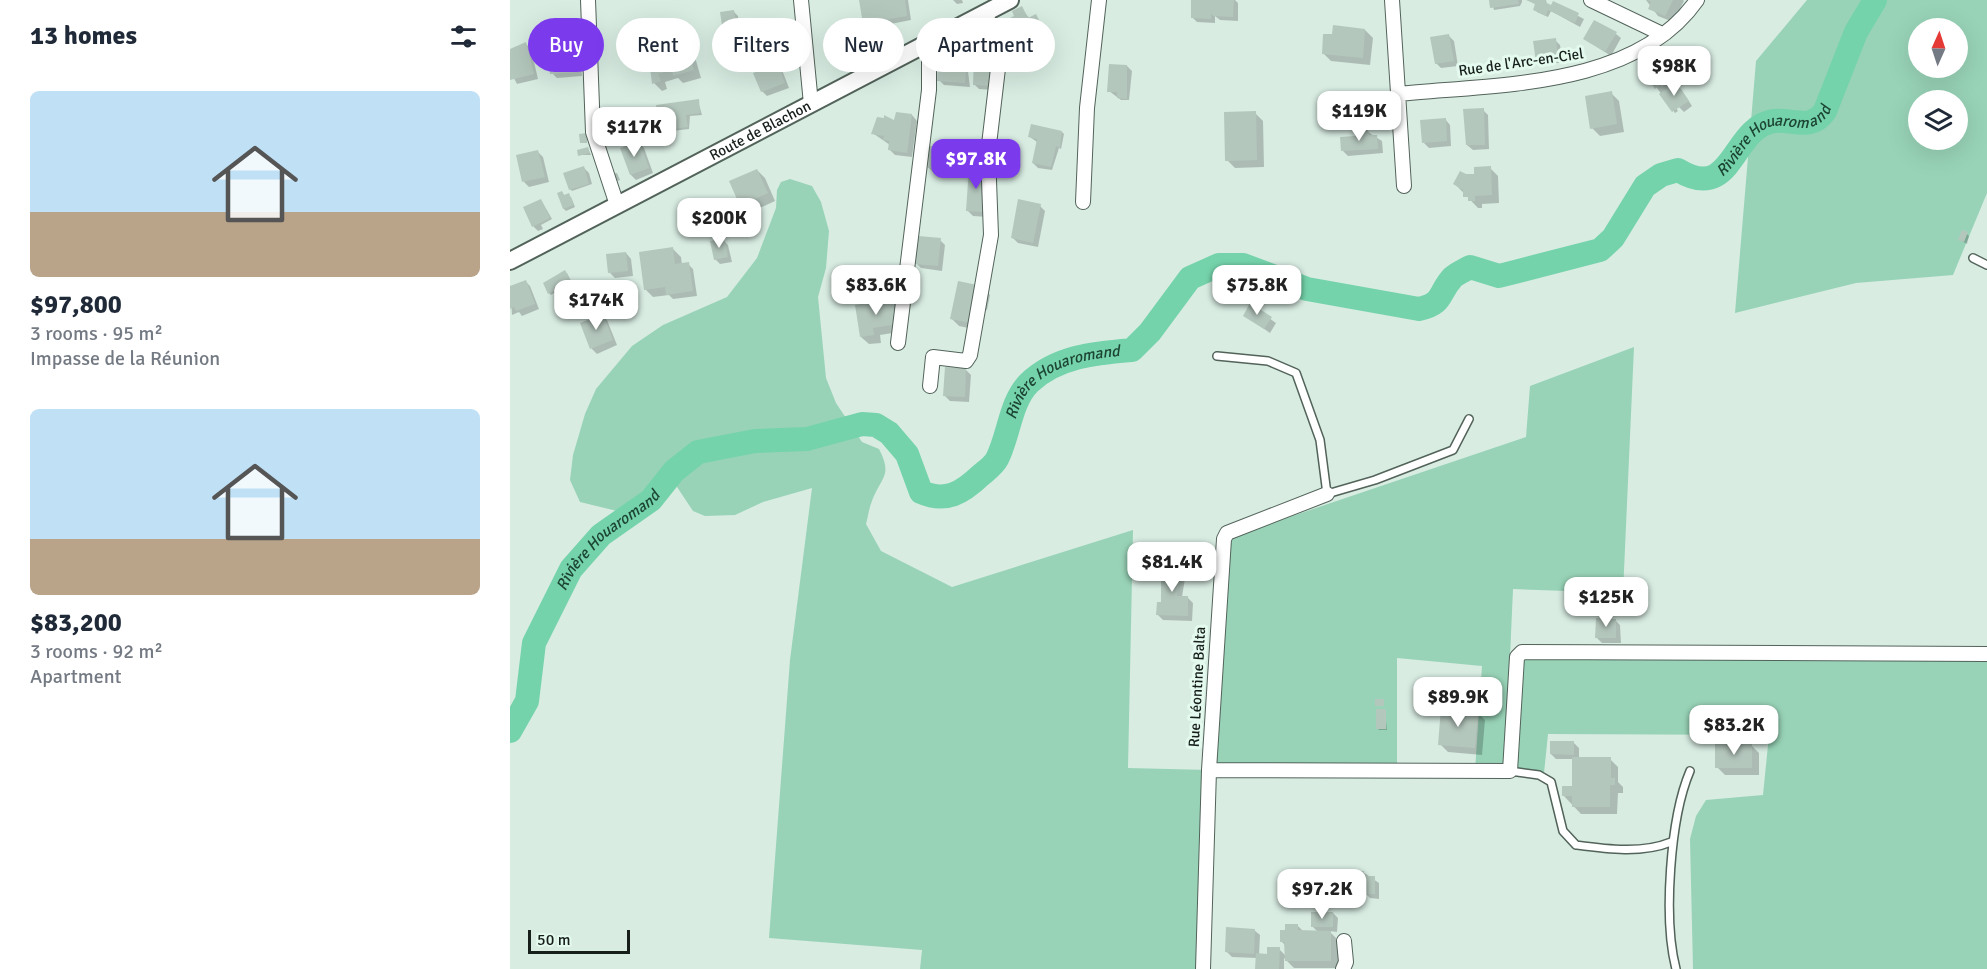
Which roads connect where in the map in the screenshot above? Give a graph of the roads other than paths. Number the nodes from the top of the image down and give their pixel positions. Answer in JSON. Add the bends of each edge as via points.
{"nodes":[{"id":1,"x":588,"y":0,"type":"edge"},
{"id":2,"x":801,"y":0,"type":"edge"},
{"id":3,"x":1010,"y":0,"type":"edge"},
{"id":4,"x":1099,"y":0,"type":"edge"},
{"id":5,"x":1392,"y":0,"type":"edge"},
{"id":6,"x":1591,"y":0,"type":"edge"},
{"id":7,"x":1697,"y":0,"type":"edge"},
{"id":8,"x":987,"y":12,"type":"junction"},
{"id":9,"x":975,"y":18,"type":"edge"},
{"id":10,"x":1662,"y":34,"type":"junction"},
{"id":11,"x":916,"y":49,"type":"edge"},
{"id":12,"x":929,"y":72,"type":"edge"},
{"id":13,"x":1398,"y":94,"type":"junction"},
{"id":14,"x":811,"y":104,"type":"junction"},
{"id":15,"x":1404,"y":186,"type":"dead end"},
{"id":16,"x":1083,"y":202,"type":"dead end"},
{"id":17,"x":617,"y":205,"type":"junction"},
{"id":18,"x":511,"y":256,"type":"edge"},
{"id":19,"x":1973,"y":258,"type":"dead end"},
{"id":20,"x":1987,"y":265,"type":"edge"},
{"id":21,"x":898,"y":343,"type":"dead end"},
{"id":22,"x":1217,"y":356,"type":"dead end"},
{"id":23,"x":930,"y":386,"type":"dead end"},
{"id":24,"x":1469,"y":419,"type":"dead end"},
{"id":25,"x":1327,"y":494,"type":"junction"},
{"id":26,"x":1987,"y":654,"type":"edge"},
{"id":27,"x":1209,"y":770,"type":"junction"},
{"id":28,"x":1510,"y":771,"type":"junction"},
{"id":29,"x":1690,"y":771,"type":"dead end"},
{"id":30,"x":1671,"y":842,"type":"junction"},
{"id":31,"x":1344,"y":941,"type":"dead end"},
{"id":32,"x":1203,"y":969,"type":"edge"},
{"id":33,"x":1342,"y":969,"type":"edge"},
{"id":34,"x":1676,"y":969,"type":"edge"}],
"edges":[{"from":1,"to":17,"type":"street","via":[[593,132]]},
{"from":2,"to":14,"type":"street"},
{"from":3,"to":8,"type":"street","name":"Route de Blachon"},
{"from":4,"to":16,"type":"street","via":[[1087,108]]},
{"from":5,"to":13,"type":"street"},
{"from":6,"to":10,"type":"street"},
{"from":7,"to":10,"type":"street","name":"Rue de l'Arc-en-Ciel"},
{"from":8,"to":9,"type":"street","name":"Route de Blachon"},
{"from":8,"to":23,"type":"street","via":[[999,60],[988,153],[991,235],[983,290],[970,355],[966,361],[933,357]]},
{"from":10,"to":13,"type":"street","name":"Rue de l'Arc-en-Ciel","via":[[1631,55],[1592,69],[1515,82]]},
{"from":11,"to":14,"type":"street","name":"Route de Blachon"},
{"from":12,"to":21,"type":"street"},
{"from":13,"to":15,"type":"street"},
{"from":14,"to":17,"type":"street","name":"Route de Blachon"},
{"from":17,"to":18,"type":"street","name":"Route de Blachon"},
{"from":19,"to":20,"type":"lane"},
{"from":22,"to":25,"type":"lane","via":[[1268,361],[1296,373],[1320,440]]},
{"from":24,"to":25,"type":"lane","via":[[1453,450]]},
{"from":25,"to":27,"type":"street","name":"Rue Léontine Balta","via":[[1227,533],[1224,539]]},
{"from":26,"to":28,"type":"street","via":[[1522,652],[1517,657]]},
{"from":27,"to":28,"type":"street"},
{"from":27,"to":32,"type":"street","name":"Rue Léontine Balta"},
{"from":28,"to":30,"type":"lane","via":[[1539,775],[1551,782],[1563,831],[1576,845],[1630,849],[1658,848]]},
{"from":29,"to":30,"type":"lane"},
{"from":30,"to":34,"type":"lane","via":[[1671,950]]},
{"from":31,"to":33,"type":"street","via":[[1346,962]]}]}
